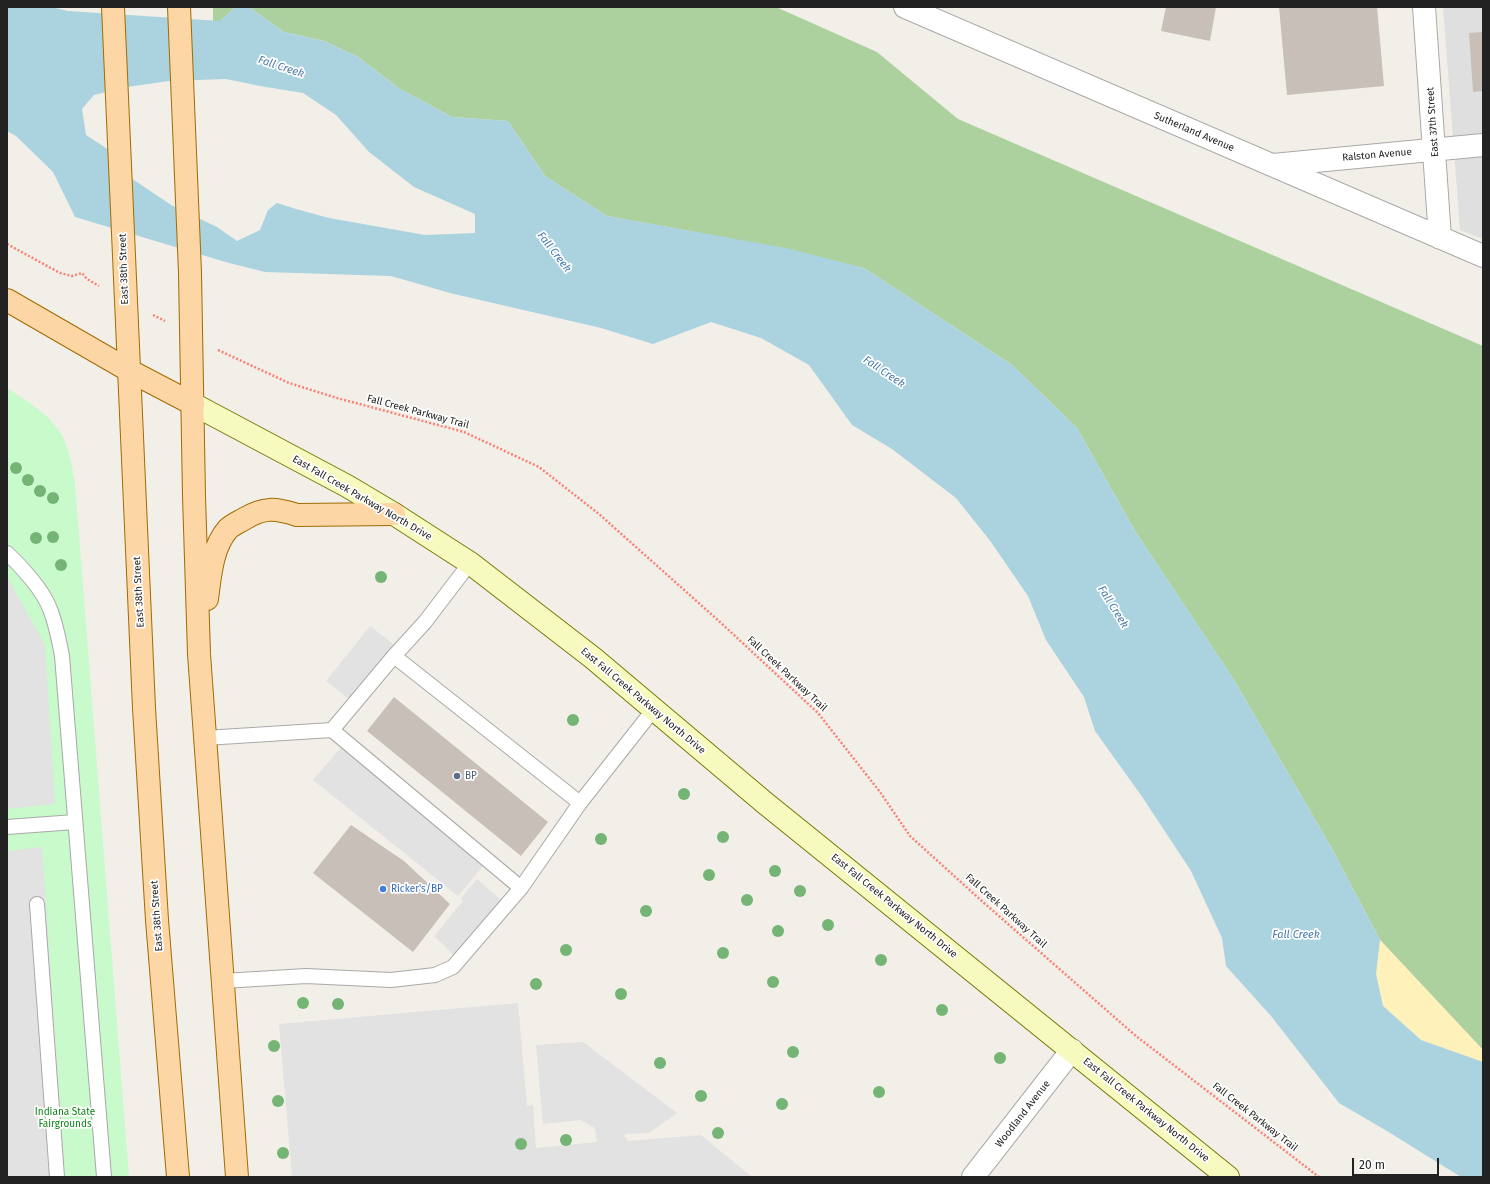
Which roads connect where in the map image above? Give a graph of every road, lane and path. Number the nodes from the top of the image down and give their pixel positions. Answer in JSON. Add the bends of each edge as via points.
{"nodes":[{"id":1,"x":113,"y":7,"type":"edge"},
{"id":2,"x":179,"y":7,"type":"edge"},
{"id":3,"x":904,"y":7,"type":"edge"},
{"id":4,"x":1424,"y":7,"type":"edge"},
{"id":5,"x":1483,"y":145,"type":"edge"},
{"id":6,"x":1435,"y":149,"type":"junction"},
{"id":7,"x":1271,"y":165,"type":"junction"},
{"id":8,"x":1440,"y":238,"type":"junction"},
{"id":9,"x":7,"y":244,"type":"edge"},
{"id":10,"x":1483,"y":256,"type":"edge"},
{"id":11,"x":87,"y":279,"type":"dead end"},
{"id":12,"x":7,"y":300,"type":"edge"},
{"id":13,"x":221,"y":351,"type":"dead end"},
{"id":14,"x":130,"y":372,"type":"junction"},
{"id":15,"x":193,"y":404,"type":"junction"},
{"id":16,"x":394,"y":514,"type":"junction"},
{"id":17,"x":7,"y":553,"type":"edge"},
{"id":18,"x":470,"y":563,"type":"junction"},
{"id":19,"x":199,"y":654,"type":"junction"},
{"id":20,"x":394,"y":656,"type":"junction"},
{"id":21,"x":654,"y":709,"type":"junction"},
{"id":22,"x":332,"y":730,"type":"junction"},
{"id":23,"x":205,"y":738,"type":"junction"},
{"id":24,"x":580,"y":803,"type":"junction"},
{"id":25,"x":75,"y":822,"type":"junction"},
{"id":26,"x":7,"y":827,"type":"edge"},
{"id":27,"x":521,"y":888,"type":"junction"},
{"id":28,"x":37,"y":904,"type":"dead end"},
{"id":29,"x":223,"y":982,"type":"junction"},
{"id":30,"x":1072,"y":1050,"type":"junction"},
{"id":31,"x":57,"y":1177,"type":"edge"},
{"id":32,"x":104,"y":1177,"type":"edge"},
{"id":33,"x":178,"y":1177,"type":"edge"},
{"id":34,"x":237,"y":1177,"type":"edge"},
{"id":35,"x":973,"y":1177,"type":"edge"},
{"id":36,"x":1228,"y":1177,"type":"edge"},
{"id":37,"x":1319,"y":1177,"type":"edge"}],
"edges":[{"from":1,"to":14,"type":"main road","name":"East 38th Street"},
{"from":2,"to":15,"type":"main road"},
{"from":3,"to":7,"type":"street","name":"Sutherland Avenue"},
{"from":4,"to":6,"type":"street","name":"East 37th Street"},
{"from":5,"to":6,"type":"street","name":"Ralston Avenue"},
{"from":6,"to":7,"type":"street","name":"Ralston Avenue"},
{"from":6,"to":8,"type":"street","name":"East 37th Street"},
{"from":7,"to":8,"type":"street","name":"Sutherland Avenue"},
{"from":8,"to":10,"type":"street","name":"Sutherland Avenue"},
{"from":9,"to":11,"type":"path","via":[[60,273],[72,276],[82,273]]},
{"from":12,"to":14,"type":"main road","name":"East Fall Creek Parkway North Drive"},
{"from":13,"to":37,"type":"path","name":"Fall Creek Parkway Trail","via":[[296,385],[464,432],[539,467],[599,514],[818,713],[880,792],[910,836],[1136,1036]]},
{"from":14,"to":15,"type":"main road","name":"East Fall Creek Parkway North Drive"},
{"from":14,"to":33,"type":"main road","name":"East 38th Street","via":[[144,708],[157,920]]},
{"from":15,"to":16,"type":"main road","name":"East Fall Creek Parkway North Drive"},
{"from":15,"to":19,"type":"main road"},
{"from":16,"to":18,"type":"main road","name":"East Fall Creek Parkway North Drive"},
{"from":16,"to":19,"type":"main road","via":[[297,515],[270,509],[229,528],[217,549],[210,578]]},
{"from":17,"to":25,"type":"lane","via":[[36,585],[50,607],[56,628],[64,676]]},
{"from":18,"to":20,"type":"lane","via":[[425,622]]},
{"from":18,"to":21,"type":"main road","name":"East Fall Creek Parkway North Drive","via":[[593,658]]},
{"from":19,"to":23,"type":"main road"},
{"from":20,"to":22,"type":"lane"},
{"from":20,"to":24,"type":"lane"},
{"from":21,"to":24,"type":"lane"},
{"from":21,"to":30,"type":"main road","name":"East Fall Creek Parkway North Drive","via":[[765,803]]},
{"from":22,"to":23,"type":"lane"},
{"from":22,"to":27,"type":"lane"},
{"from":23,"to":29,"type":"main road"},
{"from":24,"to":27,"type":"lane"},
{"from":25,"to":26,"type":"lane"},
{"from":25,"to":32,"type":"lane"},
{"from":27,"to":29,"type":"lane","via":[[453,967],[435,975],[391,980],[306,976]]},
{"from":28,"to":31,"type":"lane"},
{"from":29,"to":34,"type":"main road"},
{"from":30,"to":35,"type":"street","name":"Woodland Avenue"},
{"from":30,"to":36,"type":"main road","name":"East Fall Creek Parkway North Drive"}]}
